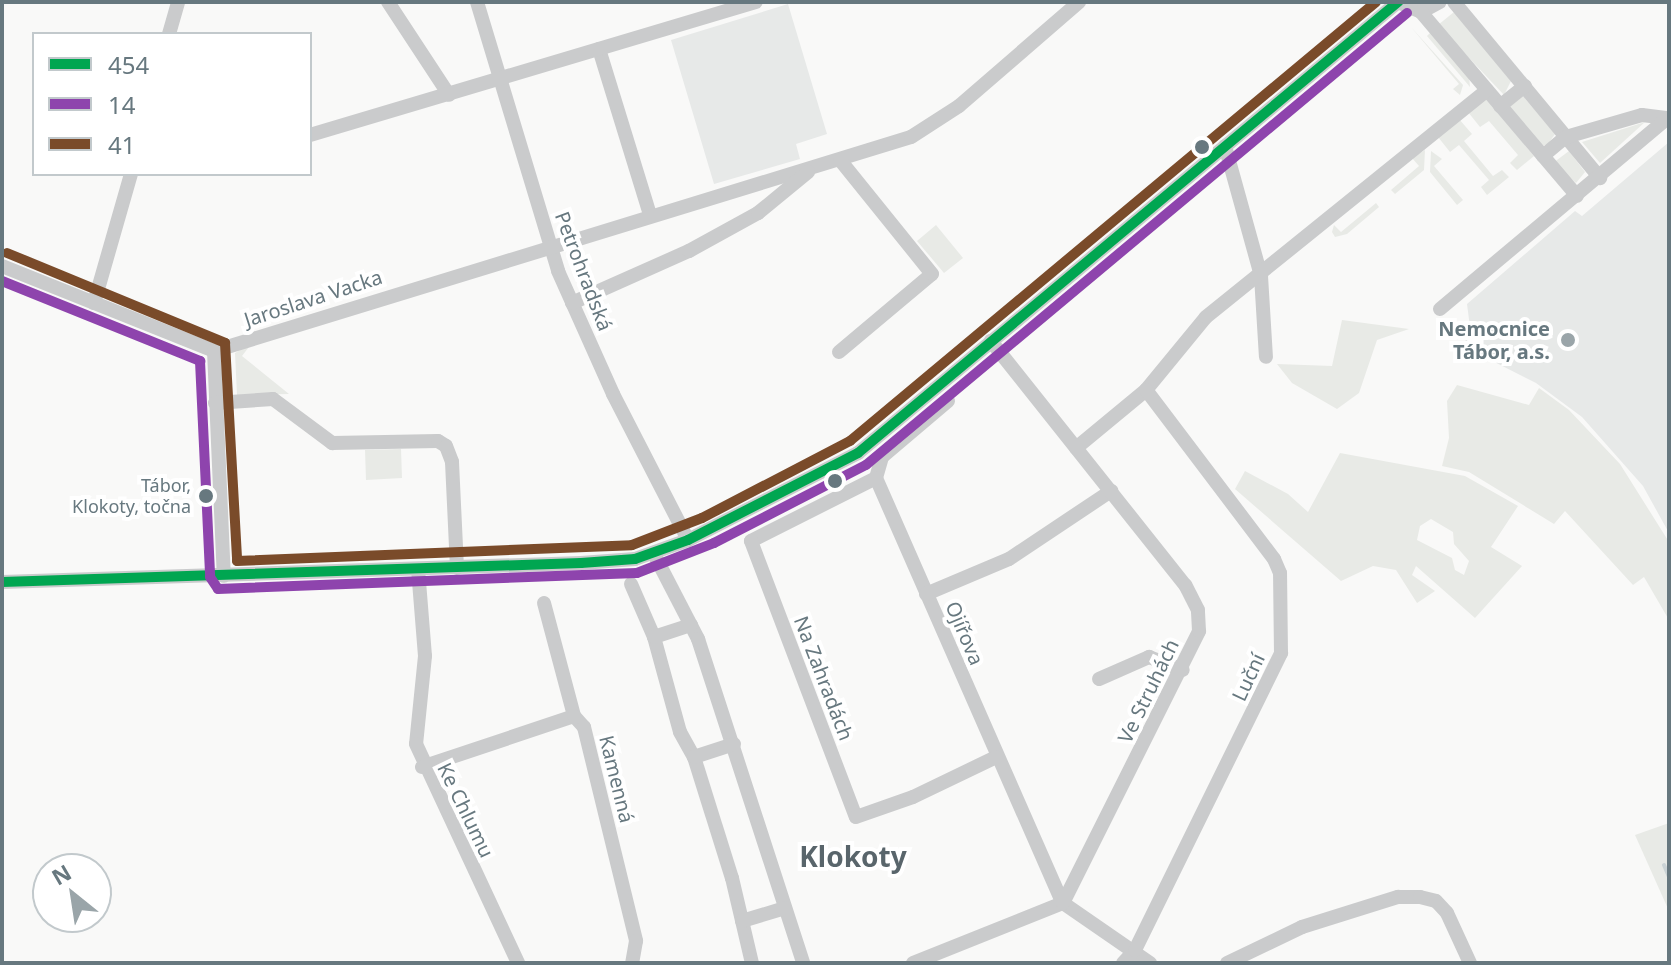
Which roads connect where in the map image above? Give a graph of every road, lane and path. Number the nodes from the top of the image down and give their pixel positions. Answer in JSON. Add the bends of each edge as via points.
{"nodes":[{"id":1,"x":178,"y":2,"type":"edge"},
{"id":2,"x":388,"y":2,"type":"edge"},
{"id":3,"x":477,"y":2,"type":"edge"},
{"id":4,"x":756,"y":2,"type":"edge"},
{"id":5,"x":1079,"y":2,"type":"edge"},
{"id":6,"x":1398,"y":2,"type":"edge"},
{"id":7,"x":1440,"y":2,"type":"edge"},
{"id":8,"x":1454,"y":2,"type":"edge"},
{"id":9,"x":1421,"y":12,"type":"junction"},
{"id":10,"x":170,"y":32,"type":"edge"},
{"id":11,"x":599,"y":49,"type":"junction"},
{"id":12,"x":499,"y":81,"type":"junction"},
{"id":13,"x":1525,"y":86,"type":"junction"},
{"id":14,"x":1487,"y":90,"type":"junction"},
{"id":15,"x":449,"y":95,"type":"junction"},
{"id":16,"x":1500,"y":106,"type":"junction"},
{"id":17,"x":1668,"y":118,"type":"edge"},
{"id":18,"x":312,"y":134,"type":"edge"},
{"id":19,"x":1566,"y":137,"type":"junction"},
{"id":20,"x":1225,"y":146,"type":"junction"},
{"id":21,"x":1543,"y":156,"type":"junction"},
{"id":22,"x":840,"y":160,"type":"junction"},
{"id":23,"x":814,"y":167,"type":"junction"},
{"id":24,"x":130,"y":176,"type":"edge"},
{"id":25,"x":1600,"y":178,"type":"junction"},
{"id":26,"x":1577,"y":196,"type":"junction"},
{"id":27,"x":650,"y":215,"type":"junction"},
{"id":28,"x":551,"y":245,"type":"junction"},
{"id":29,"x":3,"y":268,"type":"edge"},
{"id":30,"x":1261,"y":276,"type":"junction"},
{"id":31,"x":94,"y":303,"type":"junction"},
{"id":32,"x":572,"y":303,"type":"junction"},
{"id":33,"x":1440,"y":309,"type":"dead end"},
{"id":34,"x":991,"y":341,"type":"junction"},
{"id":35,"x":214,"y":351,"type":"junction"},
{"id":36,"x":839,"y":352,"type":"dead end"},
{"id":37,"x":1266,"y":357,"type":"dead end"},
{"id":38,"x":1146,"y":390,"type":"junction"},
{"id":39,"x":948,"y":401,"type":"dead end"},
{"id":40,"x":215,"y":403,"type":"junction"},
{"id":41,"x":1076,"y":448,"type":"junction"},
{"id":42,"x":876,"y":478,"type":"junction"},
{"id":43,"x":1111,"y":491,"type":"junction"},
{"id":44,"x":688,"y":540,"type":"junction"},
{"id":45,"x":654,"y":554,"type":"junction"},
{"id":46,"x":457,"y":568,"type":"junction"},
{"id":47,"x":418,"y":569,"type":"junction"},
{"id":48,"x":224,"y":576,"type":"junction"},
{"id":49,"x":2,"y":582,"type":"edge"},
{"id":50,"x":631,"y":584,"type":"dead end"},
{"id":51,"x":926,"y":594,"type":"junction"},
{"id":52,"x":544,"y":603,"type":"dead end"},
{"id":53,"x":691,"y":625,"type":"junction"},
{"id":54,"x":654,"y":637,"type":"junction"},
{"id":55,"x":1183,"y":670,"type":"junction"},
{"id":56,"x":1099,"y":679,"type":"dead end"},
{"id":57,"x":574,"y":716,"type":"junction"},
{"id":58,"x":734,"y":744,"type":"junction"},
{"id":59,"x":694,"y":757,"type":"junction"},
{"id":60,"x":996,"y":757,"type":"junction"},
{"id":61,"x":422,"y":767,"type":"junction"},
{"id":62,"x":1063,"y":903,"type":"junction"},
{"id":63,"x":785,"y":908,"type":"junction"},
{"id":64,"x":742,"y":921,"type":"junction"},
{"id":65,"x":1135,"y":950,"type":"junction"},
{"id":66,"x":518,"y":963,"type":"edge"},
{"id":67,"x":632,"y":963,"type":"edge"},
{"id":68,"x":752,"y":963,"type":"edge"},
{"id":69,"x":803,"y":963,"type":"edge"},
{"id":70,"x":913,"y":963,"type":"edge"},
{"id":71,"x":1123,"y":963,"type":"edge"},
{"id":72,"x":1150,"y":963,"type":"edge"},
{"id":73,"x":1227,"y":963,"type":"edge"},
{"id":74,"x":1470,"y":963,"type":"edge"}],
"edges":[{"from":1,"to":10,"type":"street"},
{"from":2,"to":15,"type":"street"},
{"from":3,"to":12,"type":"street","name":"Petrohradská"},
{"from":4,"to":11,"type":"street"},
{"from":5,"to":22,"type":"street","name":"Jaroslava Vacka","via":[[932,126]]},
{"from":6,"to":9,"type":"street"},
{"from":6,"to":20,"type":"street"},
{"from":7,"to":9,"type":"street"},
{"from":8,"to":13,"type":"street"},
{"from":9,"to":14,"type":"street"},
{"from":11,"to":12,"type":"street"},
{"from":11,"to":27,"type":"street"},
{"from":12,"to":15,"type":"street"},
{"from":12,"to":28,"type":"street","name":"Petrohradská"},
{"from":13,"to":16,"type":"street"},
{"from":13,"to":19,"type":"street"},
{"from":14,"to":16,"type":"street"},
{"from":14,"to":30,"type":"street"},
{"from":15,"to":18,"type":"street"},
{"from":16,"to":21,"type":"street"},
{"from":17,"to":19,"type":"street","via":[[1642,115]]},
{"from":17,"to":25,"type":"street"},
{"from":19,"to":21,"type":"street"},
{"from":19,"to":25,"type":"street"},
{"from":20,"to":30,"type":"street"},
{"from":20,"to":34,"type":"street"},
{"from":21,"to":26,"type":"street"},
{"from":22,"to":23,"type":"street","name":"Jaroslava Vacka"},
{"from":22,"to":36,"type":"street","via":[[932,274]]},
{"from":23,"to":27,"type":"street","name":"Jaroslava Vacka"},
{"from":23,"to":32,"type":"street","via":[[758,213],[671,260]]},
{"from":24,"to":31,"type":"street"},
{"from":25,"to":26,"type":"street"},
{"from":26,"to":33,"type":"street"},
{"from":27,"to":28,"type":"street","name":"Jaroslava Vacka"},
{"from":28,"to":32,"type":"street","name":"Petrohradská"},
{"from":28,"to":35,"type":"street","name":"Jaroslava Vacka"},
{"from":29,"to":31,"type":"street"},
{"from":30,"to":37,"type":"street"},
{"from":30,"to":38,"type":"street","via":[[1206,317]]},
{"from":31,"to":35,"type":"street"},
{"from":32,"to":44,"type":"street","name":"Petrohradská"},
{"from":34,"to":41,"type":"street","name":"Ve Struhách"},
{"from":34,"to":44,"type":"street","via":[[839,465]]},
{"from":35,"to":40,"type":"street"},
{"from":38,"to":41,"type":"street"},
{"from":38,"to":65,"type":"street","name":"Luční","via":[[1274,559],[1280,573],[1281,653]]},
{"from":39,"to":42,"type":"street","via":[[882,457]]},
{"from":40,"to":46,"type":"street","via":[[273,399],[332,443],[438,441],[446,446],[452,462]]},
{"from":40,"to":48,"type":"street"},
{"from":41,"to":43,"type":"street","name":"Ve Struhách"},
{"from":42,"to":51,"type":"street","name":"Ojířova"},
{"from":42,"to":60,"type":"street","name":"Na Zahradách","via":[[751,541],[856,817],[913,797]]},
{"from":43,"to":51,"type":"street","via":[[1009,559]]},
{"from":43,"to":55,"type":"street","name":"Ve Struhách","via":[[1198,610],[1199,631]]},
{"from":44,"to":45,"type":"street"},
{"from":45,"to":46,"type":"street","via":[[605,562]]},
{"from":45,"to":53,"type":"street"},
{"from":46,"to":47,"type":"street"},
{"from":47,"to":48,"type":"street"},
{"from":47,"to":61,"type":"street","name":"Ke Chlumu","via":[[425,656],[415,727]]},
{"from":48,"to":49,"type":"street"},
{"from":50,"to":54,"type":"street"},
{"from":51,"to":60,"type":"street","name":"Ojířova"},
{"from":52,"to":57,"type":"street","name":"Kamenná"},
{"from":53,"to":54,"type":"street"},
{"from":53,"to":58,"type":"street"},
{"from":54,"to":59,"type":"street","via":[[680,732]]},
{"from":55,"to":56,"type":"street","via":[[1149,657]]},
{"from":55,"to":62,"type":"street","name":"Ve Struhách"},
{"from":57,"to":61,"type":"street"},
{"from":57,"to":67,"type":"street","name":"Kamenná","via":[[584,727],[636,941]]},
{"from":58,"to":59,"type":"street"},
{"from":58,"to":63,"type":"street"},
{"from":59,"to":64,"type":"street"},
{"from":60,"to":62,"type":"street","name":"Ojířova"},
{"from":61,"to":66,"type":"street","name":"Ke Chlumu"},
{"from":62,"to":65,"type":"street"},
{"from":62,"to":70,"type":"street"},
{"from":63,"to":64,"type":"street"},
{"from":63,"to":69,"type":"street"},
{"from":64,"to":68,"type":"street"},
{"from":65,"to":71,"type":"street","name":"Luční"},
{"from":65,"to":72,"type":"street"},
{"from":73,"to":74,"type":"street","via":[[1302,927],[1398,897],[1436,901]]}]}
